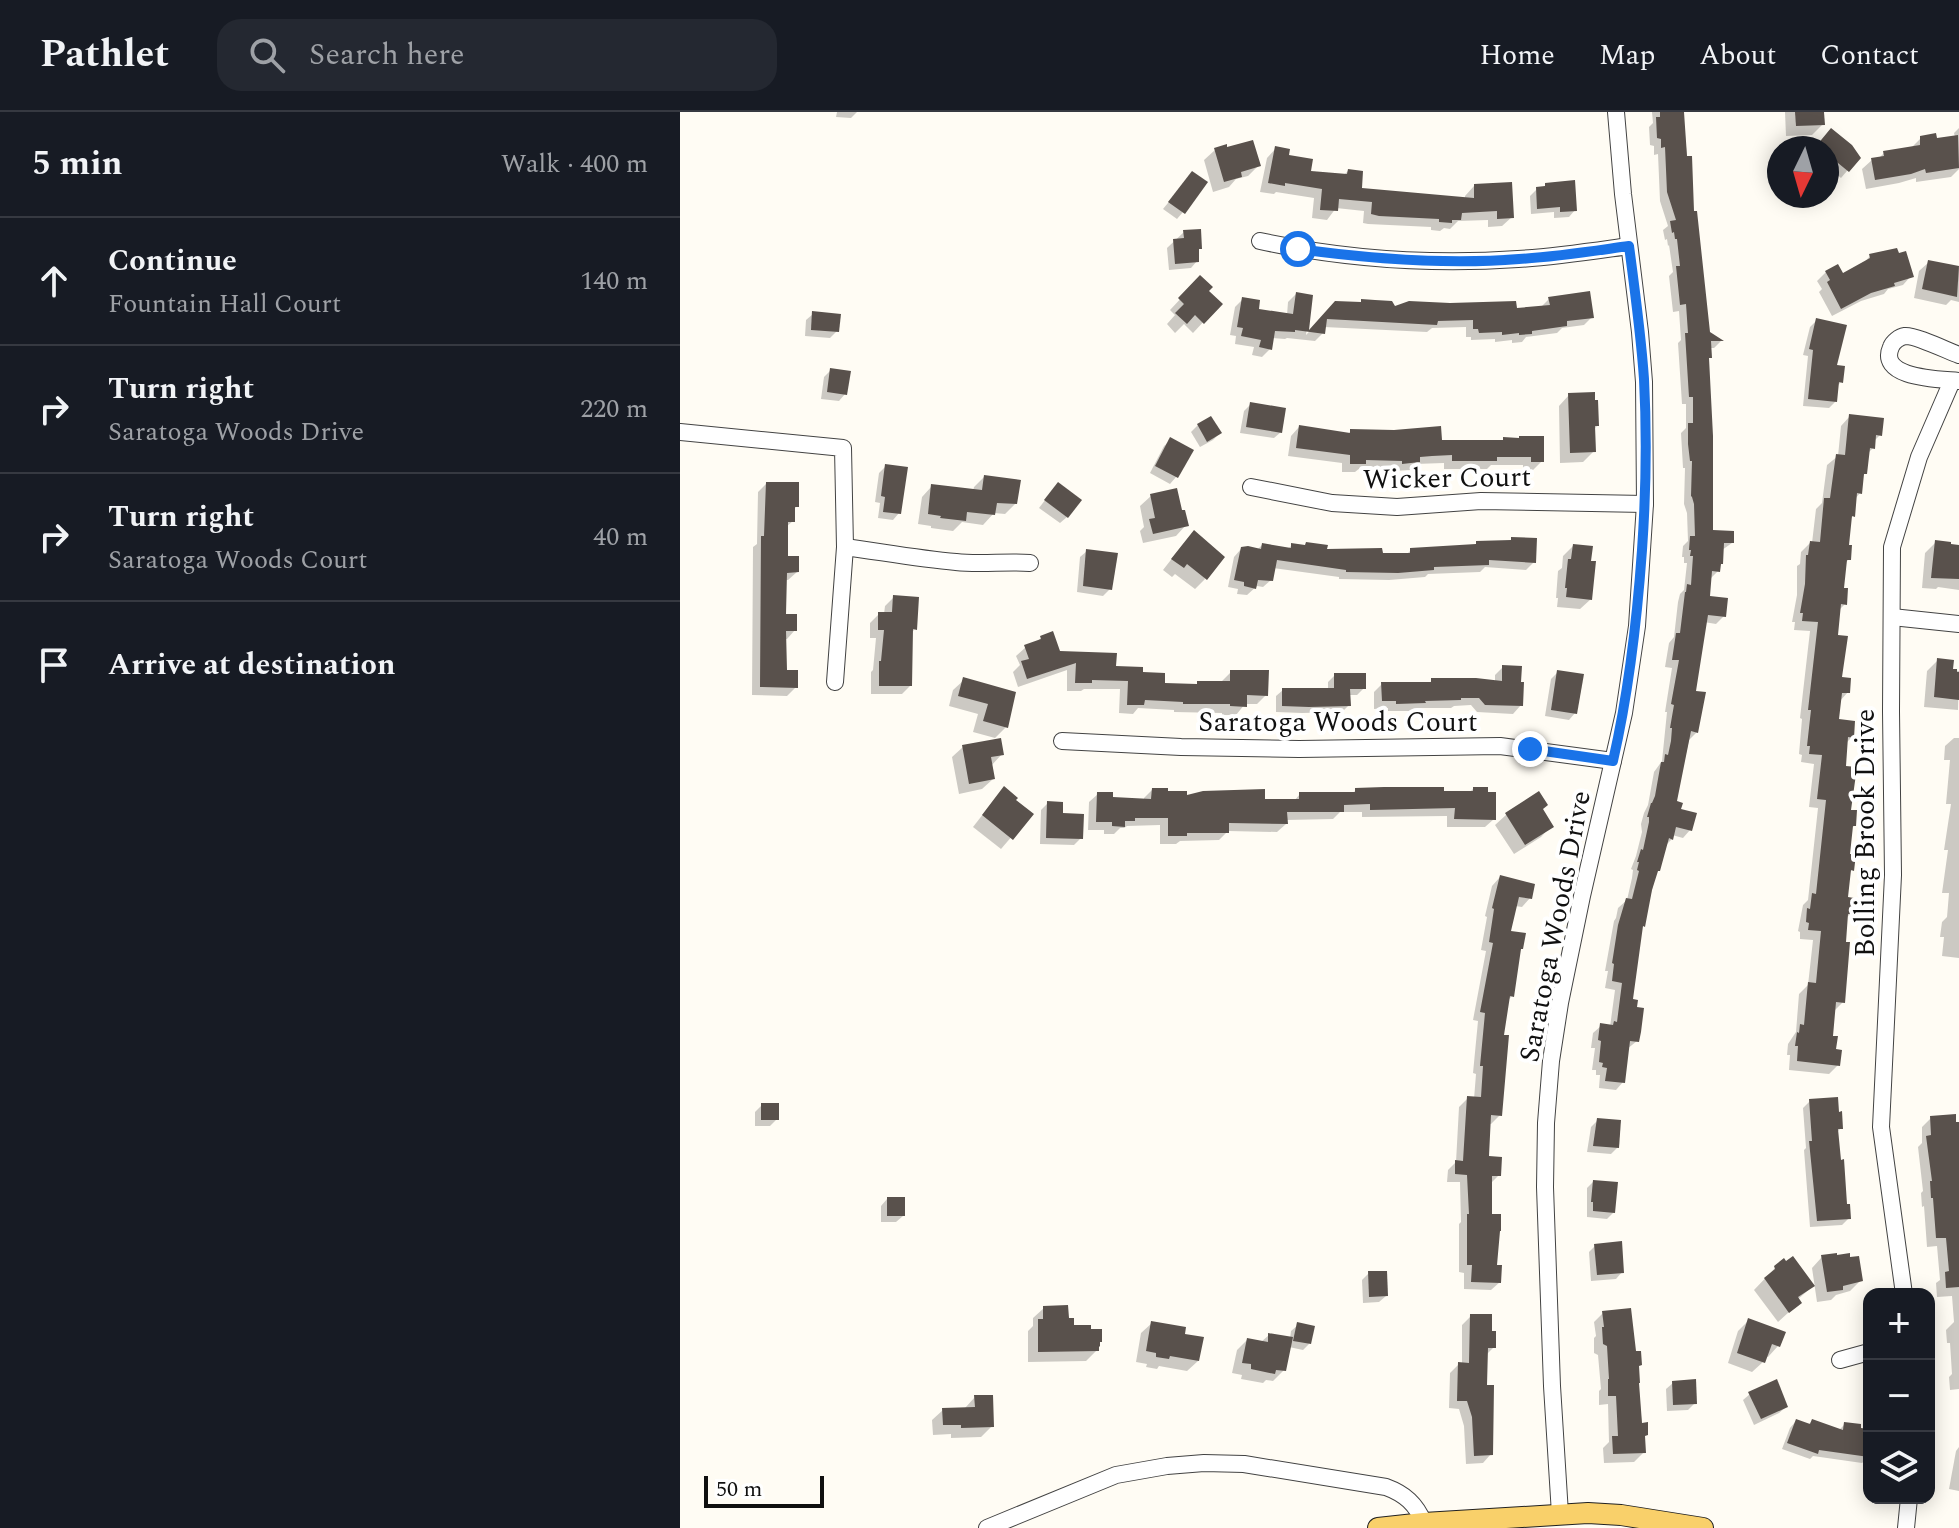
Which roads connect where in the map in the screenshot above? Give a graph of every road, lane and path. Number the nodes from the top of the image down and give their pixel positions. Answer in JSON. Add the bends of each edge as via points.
{"nodes":[{"id":1,"x":1616,"y":112,"type":"edge"},
{"id":2,"x":1260,"y":241,"type":"dead end"},
{"id":3,"x":1629,"y":246,"type":"junction"},
{"id":4,"x":1959,"y":355,"type":"edge"},
{"id":5,"x":1956,"y":381,"type":"edge"},
{"id":6,"x":680,"y":432,"type":"edge"},
{"id":7,"x":1251,"y":487,"type":"dead end"},
{"id":8,"x":1645,"y":504,"type":"junction"},
{"id":9,"x":845,"y":547,"type":"junction"},
{"id":10,"x":1030,"y":563,"type":"dead end"},
{"id":11,"x":1892,"y":617,"type":"junction"},
{"id":12,"x":1959,"y":624,"type":"edge"},
{"id":13,"x":835,"y":682,"type":"dead end"},
{"id":14,"x":1062,"y":741,"type":"dead end"},
{"id":15,"x":1613,"y":761,"type":"junction"},
{"id":16,"x":1903,"y":1288,"type":"edge"},
{"id":17,"x":1863,"y":1354,"type":"edge"},
{"id":18,"x":1840,"y":1360,"type":"dead end"},
{"id":19,"x":1908,"y":1504,"type":"edge"},
{"id":20,"x":1560,"y":1514,"type":"junction"},
{"id":21,"x":1424,"y":1523,"type":"junction"},
{"id":22,"x":987,"y":1528,"type":"edge"},
{"id":23,"x":1378,"y":1528,"type":"edge"},
{"id":24,"x":1703,"y":1528,"type":"edge"},
{"id":25,"x":1906,"y":1528,"type":"edge"}],
"edges":[{"from":1,"to":3,"type":"street","name":"Saratoga Woods Drive"},
{"from":2,"to":3,"type":"street","via":[[1416,261],[1523,259]]},
{"from":3,"to":8,"type":"street","name":"Saratoga Woods Drive","via":[[1644,382]]},
{"from":4,"to":5,"type":"street","via":[[1909,336],[1890,350],[1891,363],[1900,372]]},
{"from":5,"to":11,"type":"street","name":"Bolling Brook Drive","via":[[1919,457],[1892,547]]},
{"from":6,"to":9,"type":"street","via":[[843,448]]},
{"from":7,"to":8,"type":"street","name":"Wicker Court","via":[[1332,503],[1397,507],[1481,501]]},
{"from":8,"to":15,"type":"street","name":"Saratoga Woods Drive","via":[[1637,626]]},
{"from":9,"to":10,"type":"street","via":[[958,563]]},
{"from":9,"to":13,"type":"street"},
{"from":11,"to":12,"type":"street"},
{"from":11,"to":16,"type":"street","name":"Bolling Brook Drive","via":[[1893,875],[1881,1127]]},
{"from":14,"to":15,"type":"street","name":"Saratoga Woods Court","via":[[1299,749],[1500,746]]},
{"from":15,"to":20,"type":"street","name":"Saratoga Woods Drive","via":[[1560,1003],[1546,1123]]},
{"from":17,"to":18,"type":"street"},
{"from":19,"to":25,"type":"street"},
{"from":20,"to":21,"type":"main road"},
{"from":20,"to":24,"type":"main road","via":[[1621,1515]]},
{"from":21,"to":22,"type":"street","via":[[1409,1499],[1386,1487],[1244,1464],[1204,1463],[1116,1475]]},
{"from":21,"to":23,"type":"main road"}]}
